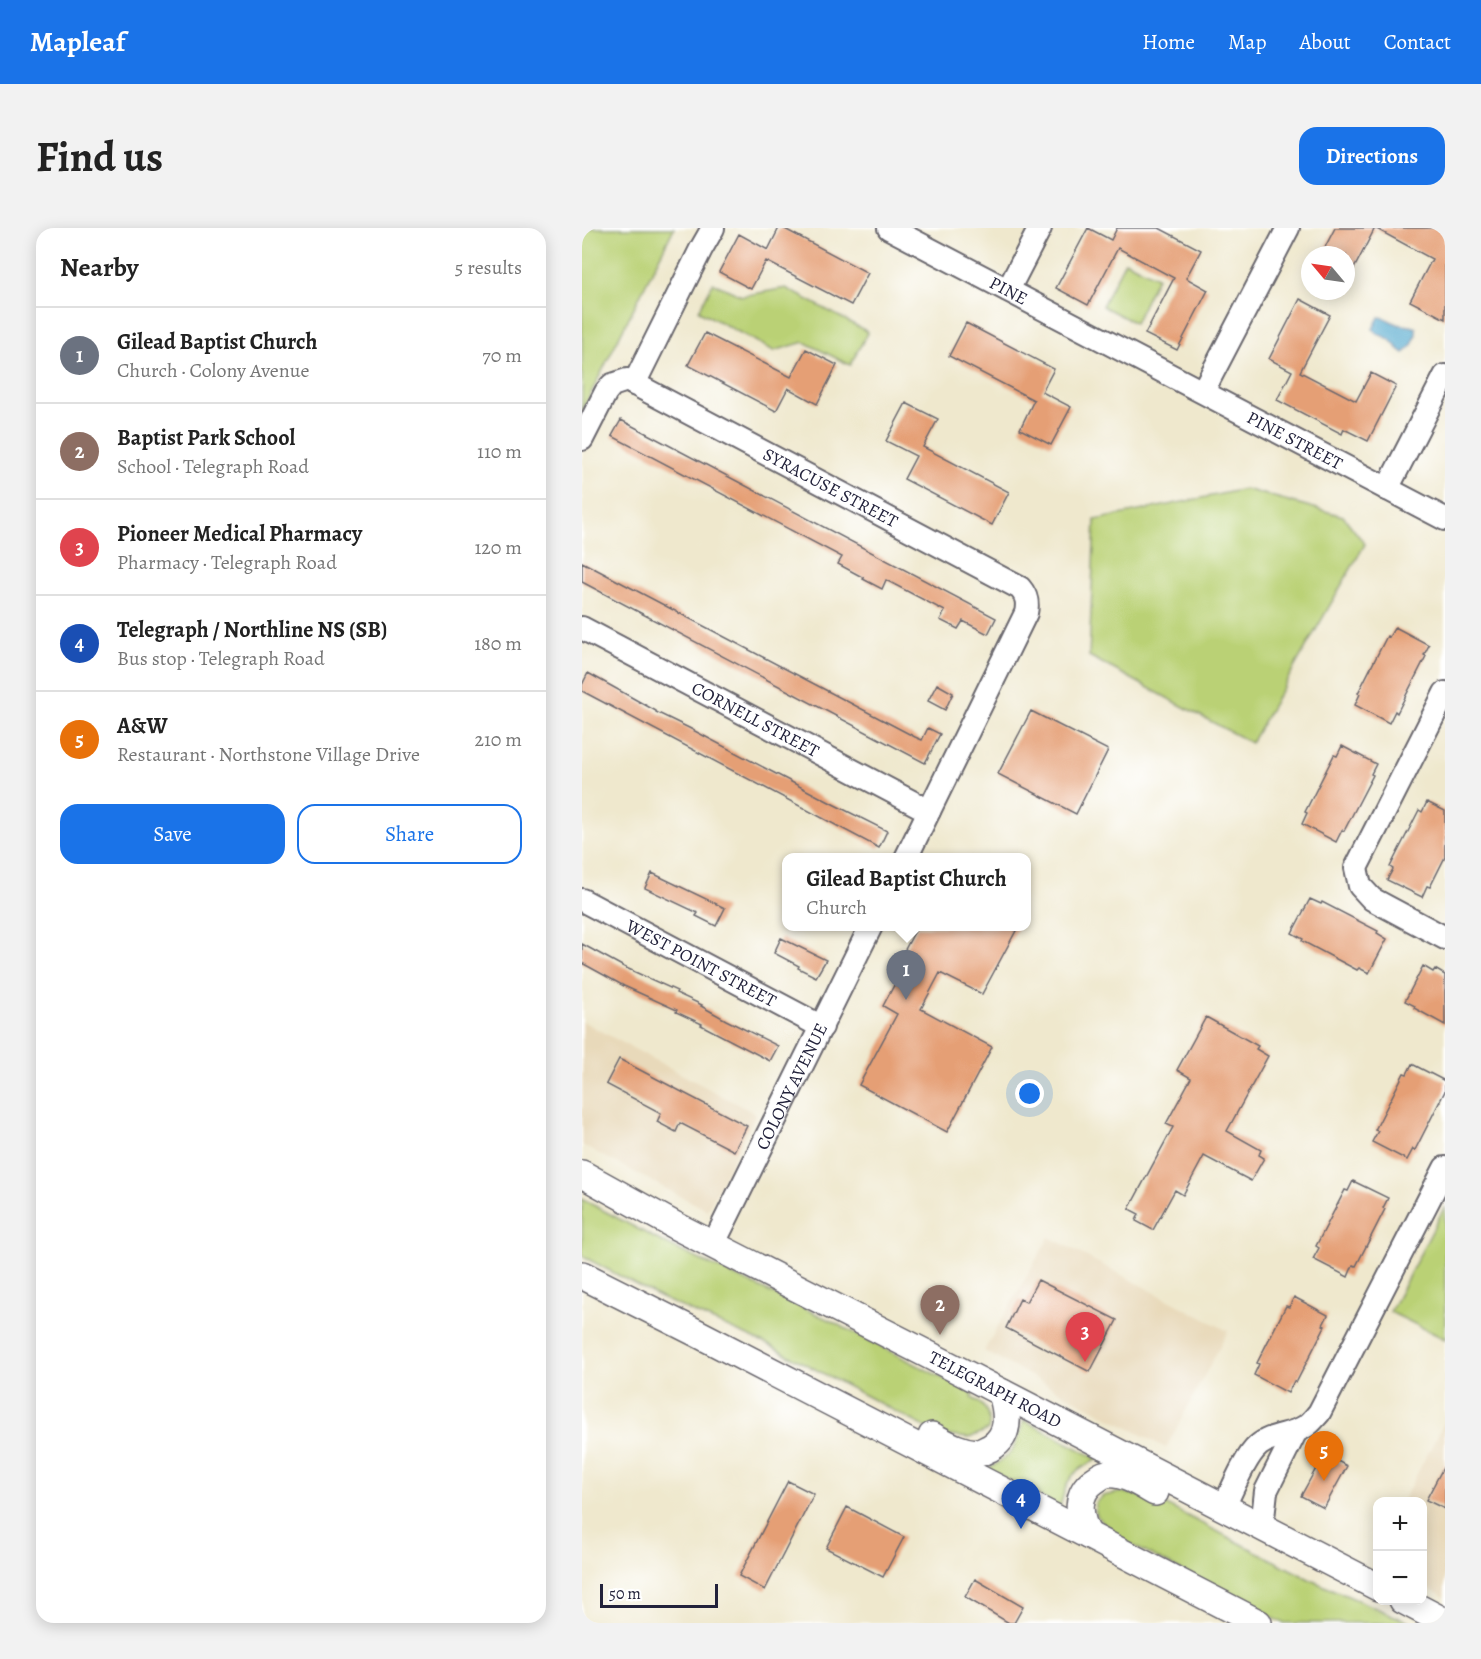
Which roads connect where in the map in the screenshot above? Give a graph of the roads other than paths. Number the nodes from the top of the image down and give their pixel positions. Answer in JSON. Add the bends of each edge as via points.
{"nodes":[{"id":1,"x":713,"y":228,"type":"edge"},
{"id":2,"x":889,"y":228,"type":"edge"},
{"id":3,"x":1040,"y":228,"type":"edge"},
{"id":4,"x":1288,"y":228,"type":"edge"},
{"id":5,"x":1008,"y":290,"type":"junction"},
{"id":6,"x":1129,"y":354,"type":"joint"},
{"id":7,"x":1445,"y":377,"type":"edge"},
{"id":8,"x":634,"y":384,"type":"junction"},
{"id":9,"x":1203,"y":392,"type":"junction"},
{"id":10,"x":582,"y":440,"type":"edge"},
{"id":11,"x":1387,"y":489,"type":"junction"},
{"id":12,"x":1445,"y":519,"type":"edge"},
{"id":13,"x":582,"y":628,"type":"edge"},
{"id":14,"x":1445,"y":693,"type":"edge"},
{"id":15,"x":929,"y":811,"type":"junction"},
{"id":16,"x":908,"y":853,"type":"edge"},
{"id":17,"x":582,"y":900,"type":"edge"},
{"id":18,"x":869,"y":931,"type":"edge"},
{"id":19,"x":1445,"y":938,"type":"edge"},
{"id":20,"x":822,"y":1027,"type":"junction"},
{"id":21,"x":1445,"y":1168,"type":"edge"},
{"id":22,"x":582,"y":1174,"type":"edge"},
{"id":23,"x":582,"y":1192,"type":"edge"},
{"id":24,"x":724,"y":1251,"type":"junction"},
{"id":25,"x":582,"y":1275,"type":"edge"},
{"id":26,"x":697,"y":1332,"type":"junction"},
{"id":27,"x":1002,"y":1393,"type":"junction"},
{"id":28,"x":1296,"y":1431,"type":"junction"},
{"id":29,"x":1224,"y":1507,"type":"junction"},
{"id":30,"x":1262,"y":1527,"type":"junction"},
{"id":31,"x":1088,"y":1535,"type":"junction"},
{"id":32,"x":1373,"y":1585,"type":"edge"},
{"id":33,"x":1373,"y":1596,"type":"edge"},
{"id":34,"x":1413,"y":1605,"type":"edge"},
{"id":35,"x":1445,"y":1622,"type":"edge"},
{"id":36,"x":1258,"y":1623,"type":"edge"}],
"edges":[{"from":1,"to":8,"type":"street"},
{"from":2,"to":5,"type":"street","name":"PINE"},
{"from":3,"to":5,"type":"street"},
{"from":4,"to":9,"type":"street"},
{"from":5,"to":6,"type":"street","name":"PINE"},
{"from":6,"to":9,"type":"street","name":"PINE STREET"},
{"from":7,"to":11,"type":"street"},
{"from":8,"to":10,"type":"street","via":[[627,380],[612,385]]},
{"from":8,"to":15,"type":"street","name":"SYRACUSE STREET","via":[[1024,593],[1026,613]]},
{"from":9,"to":11,"type":"street","name":"PINE STREET"},
{"from":11,"to":12,"type":"street","name":"PINE STREET"},
{"from":13,"to":15,"type":"street","name":"CORNELL STREET"},
{"from":14,"to":19,"type":"street","via":[[1356,868],[1360,886],[1372,898]]},
{"from":15,"to":16,"type":"street"},
{"from":17,"to":20,"type":"street","name":"WEST POINT STREET"},
{"from":18,"to":20,"type":"street","name":"COLONY AVENUE"},
{"from":20,"to":24,"type":"street","name":"COLONY AVENUE"},
{"from":21,"to":28,"type":"street","via":[[1318,1413]]},
{"from":22,"to":24,"type":"main road","name":"TELEGRAPH ROAD"},
{"from":23,"to":24,"type":"main road","via":[[670,1239]]},
{"from":24,"to":27,"type":"main road","name":"TELEGRAPH ROAD"},
{"from":25,"to":26,"type":"main road"},
{"from":26,"to":27,"type":"main road","via":[[780,1357],[958,1450],[980,1454],[1001,1439],[1007,1421]]},
{"from":26,"to":31,"type":"main road"},
{"from":27,"to":29,"type":"main road","name":"TELEGRAPH ROAD"},
{"from":28,"to":29,"type":"street","via":[[1257,1446]]},
{"from":28,"to":30,"type":"street","via":[[1266,1491]]},
{"from":29,"to":30,"type":"main road","name":"TELEGRAPH ROAD"},
{"from":30,"to":32,"type":"main road","name":"TELEGRAPH ROAD"},
{"from":31,"to":33,"type":"main road","via":[[1080,1511],[1084,1490],[1105,1474],[1117,1475],[1310,1572]]},
{"from":31,"to":36,"type":"main road"},
{"from":34,"to":35,"type":"main road"}]}
